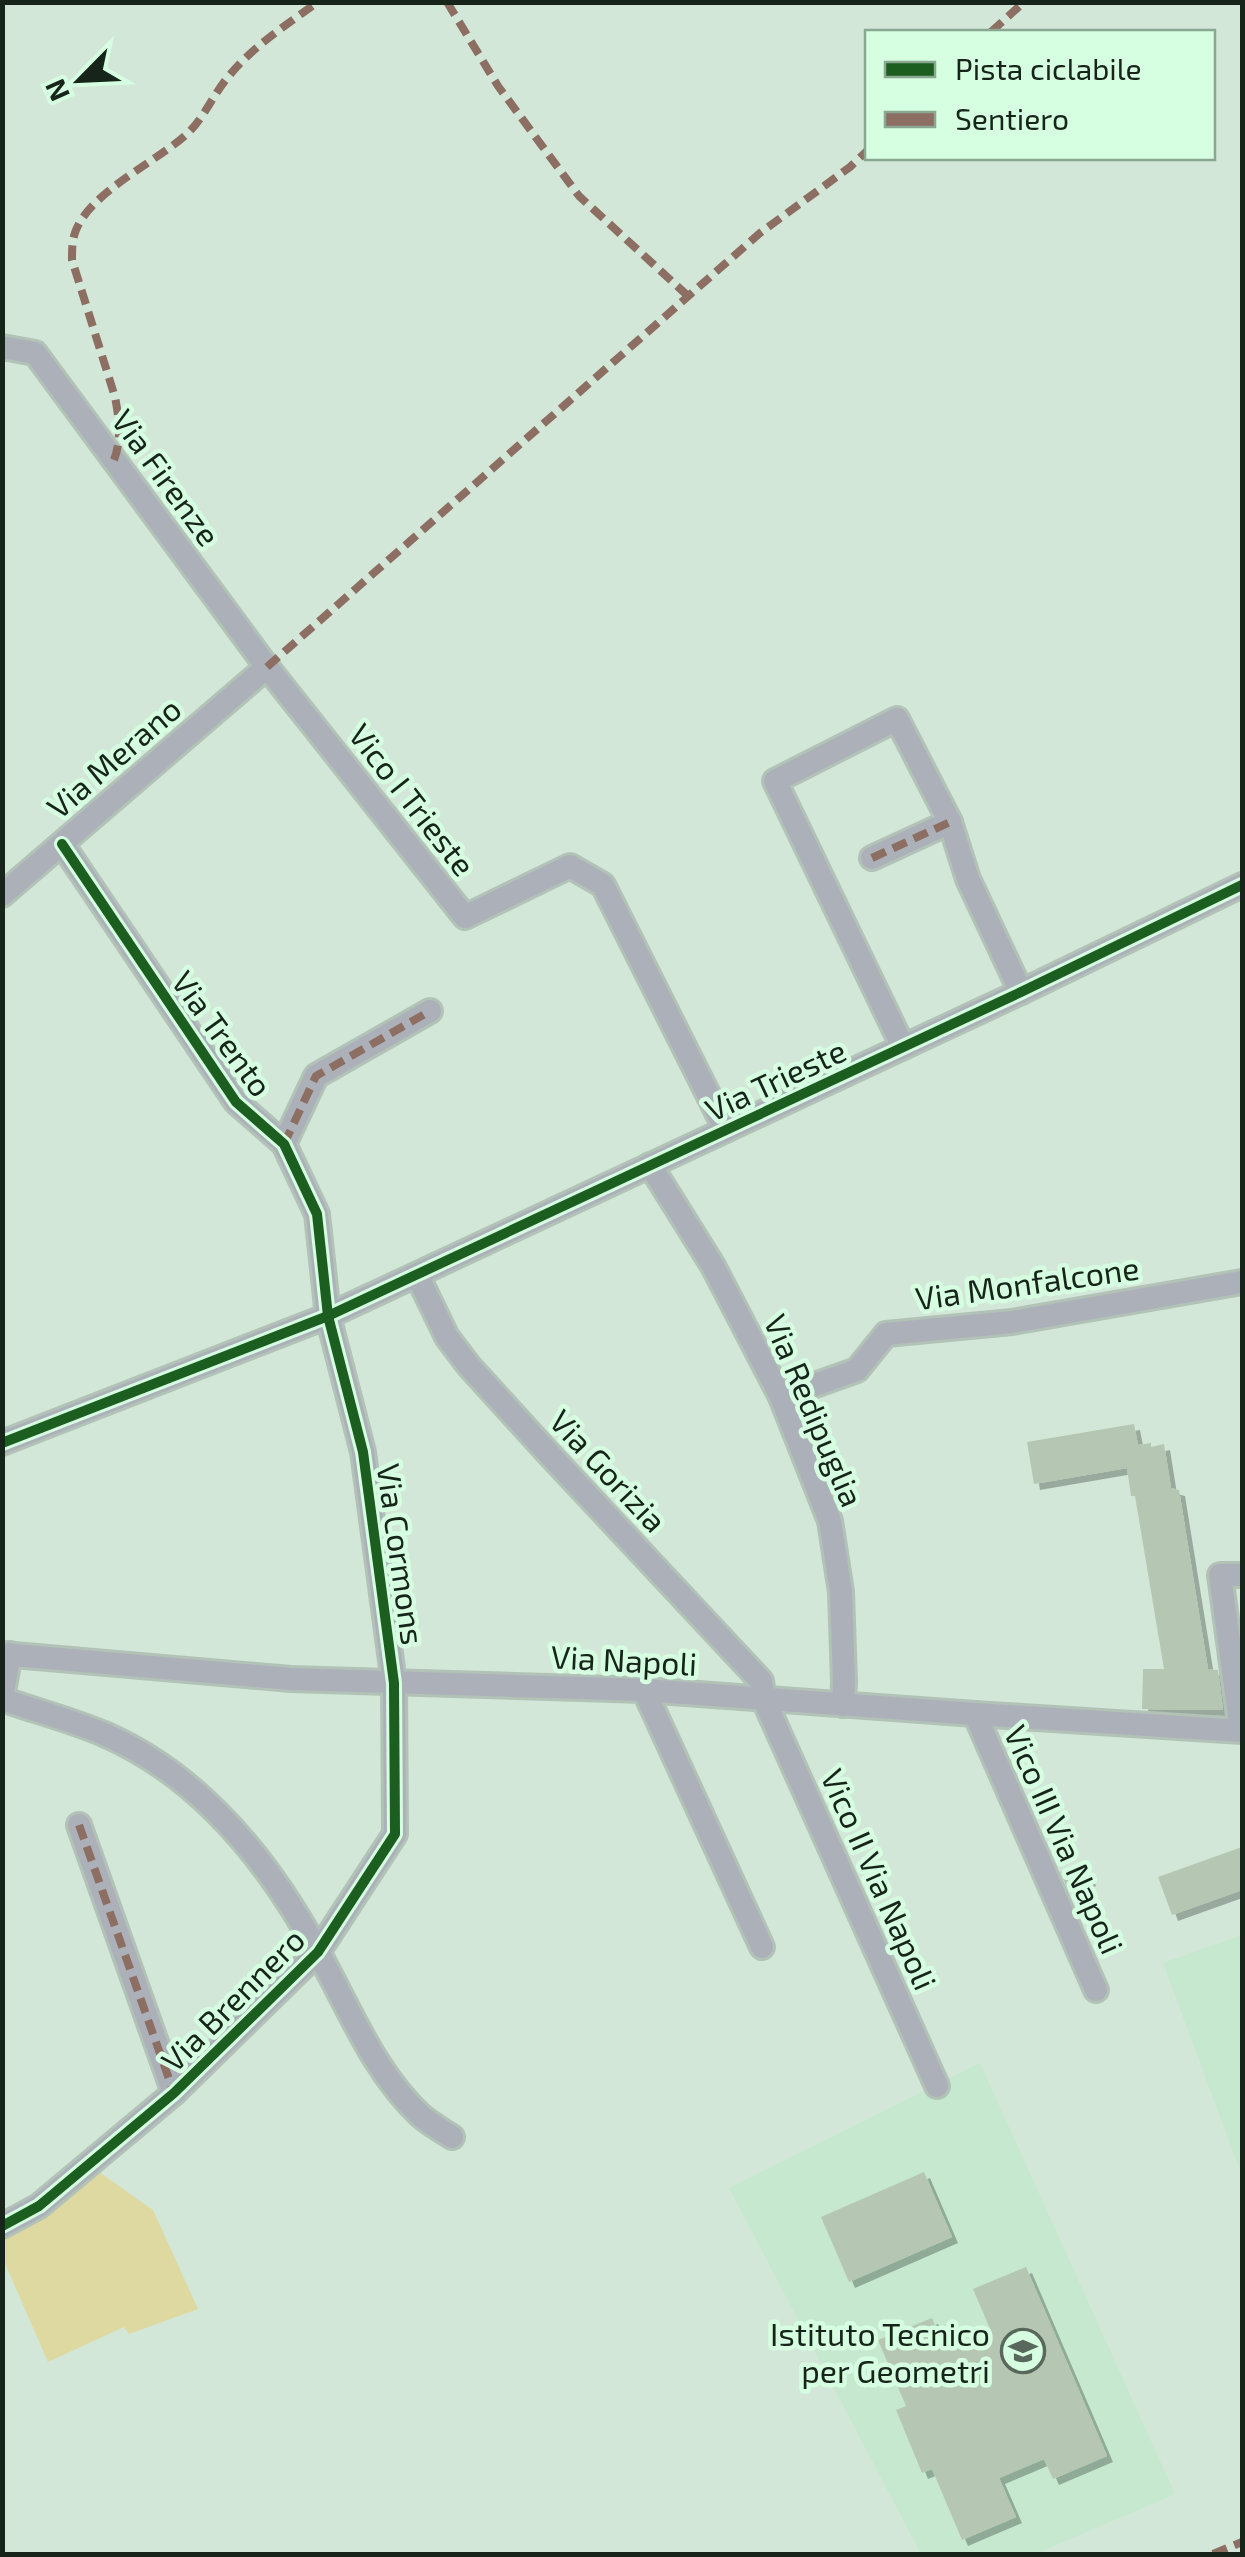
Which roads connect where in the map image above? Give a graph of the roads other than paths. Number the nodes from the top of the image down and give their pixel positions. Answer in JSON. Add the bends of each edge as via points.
{"nodes":[{"id":1,"x":2,"y":347,"type":"edge"},
{"id":2,"x":267,"y":667,"type":"junction"},
{"id":3,"x":950,"y":822,"type":"junction"},
{"id":4,"x":62,"y":844,"type":"junction"},
{"id":5,"x":872,"y":858,"type":"dead end"},
{"id":6,"x":5,"y":885,"type":"edge"},
{"id":7,"x":1242,"y":885,"type":"edge"},
{"id":8,"x":1021,"y":992,"type":"junction"},
{"id":9,"x":430,"y":1011,"type":"dead end"},
{"id":10,"x":903,"y":1047,"type":"junction"},
{"id":11,"x":726,"y":1130,"type":"junction"},
{"id":12,"x":284,"y":1144,"type":"junction"},
{"id":13,"x":650,"y":1166,"type":"junction"},
{"id":14,"x":417,"y":1274,"type":"junction"},
{"id":15,"x":1242,"y":1282,"type":"edge"},
{"id":16,"x":328,"y":1316,"type":"junction"},
{"id":17,"x":781,"y":1398,"type":"junction"},
{"id":18,"x":4,"y":1440,"type":"edge"},
{"id":19,"x":1242,"y":1574,"type":"edge"},
{"id":20,"x":6,"y":1654,"type":"edge"},
{"id":21,"x":394,"y":1683,"type":"junction"},
{"id":22,"x":644,"y":1690,"type":"junction"},
{"id":23,"x":2,"y":1698,"type":"edge"},
{"id":24,"x":764,"y":1700,"type":"junction"},
{"id":25,"x":843,"y":1705,"type":"junction"},
{"id":26,"x":974,"y":1714,"type":"junction"},
{"id":27,"x":1242,"y":1730,"type":"edge"},
{"id":28,"x":78,"y":1825,"type":"dead end"},
{"id":29,"x":762,"y":1947,"type":"dead end"},
{"id":30,"x":318,"y":1952,"type":"junction"},
{"id":31,"x":1096,"y":1990,"type":"dead end"},
{"id":32,"x":937,"y":2086,"type":"dead end"},
{"id":33,"x":174,"y":2093,"type":"junction"},
{"id":34,"x":452,"y":2137,"type":"dead end"},
{"id":35,"x":2,"y":2226,"type":"edge"}],
"edges":[{"from":1,"to":2,"type":"street","name":"Via Firenze","via":[[34,353]]},
{"from":2,"to":4,"type":"street","name":"Via Merano"},
{"from":2,"to":11,"type":"street","name":"Vico I Trieste","via":[[464,917],[570,866],[603,885]]},
{"from":3,"to":5,"type":"street"},
{"from":3,"to":8,"type":"street","via":[[968,879]]},
{"from":3,"to":10,"type":"street","via":[[898,719],[775,781]]},
{"from":4,"to":6,"type":"street","name":"Via Merano"},
{"from":4,"to":12,"type":"street","name":"Via Trento","via":[[236,1102]]},
{"from":7,"to":8,"type":"street","name":"Via Trieste"},
{"from":8,"to":10,"type":"street","name":"Via Trieste"},
{"from":9,"to":12,"type":"street","via":[[316,1076]]},
{"from":10,"to":11,"type":"street","name":"Via Trieste"},
{"from":11,"to":13,"type":"street","name":"Via Trieste"},
{"from":12,"to":16,"type":"street","name":"Via Trento","via":[[317,1214]]},
{"from":13,"to":14,"type":"street","name":"Via Trieste"},
{"from":13,"to":17,"type":"street","name":"Via Redipuglia","via":[[713,1266]]},
{"from":14,"to":16,"type":"street","name":"Via Trieste"},
{"from":14,"to":24,"type":"street","name":"Via Gorizia","via":[[470,1366],[760,1680]]},
{"from":15,"to":17,"type":"street","name":"Via Monfalcone","via":[[1012,1322],[886,1334],[857,1370]]},
{"from":16,"to":18,"type":"street","name":"Via Trieste"},
{"from":16,"to":21,"type":"street","name":"Via Cormons","via":[[363,1452]]},
{"from":17,"to":25,"type":"street","name":"Via Redipuglia","via":[[830,1521],[841,1592]]},
{"from":19,"to":27,"type":"street","via":[[1220,1575]]},
{"from":20,"to":21,"type":"street","name":"Via Napoli"},
{"from":20,"to":23,"type":"street"},
{"from":21,"to":22,"type":"street","name":"Via Napoli"},
{"from":21,"to":30,"type":"street","name":"Via Brennero","via":[[395,1834]]},
{"from":22,"to":24,"type":"street","name":"Via Napoli"},
{"from":22,"to":29,"type":"street"},
{"from":23,"to":30,"type":"street","via":[[102,1734],[192,1790],[273,1877]]},
{"from":24,"to":25,"type":"street","name":"Via Napoli"},
{"from":24,"to":32,"type":"street","name":"Vico II Via Napoli"},
{"from":25,"to":26,"type":"street","name":"Via Napoli"},
{"from":26,"to":27,"type":"street","name":"Via Napoli"},
{"from":26,"to":31,"type":"street","name":"Vico III Via Napoli"},
{"from":28,"to":33,"type":"street"},
{"from":30,"to":33,"type":"street","name":"Via Brennero"},
{"from":30,"to":34,"type":"street","via":[[396,2087]]},
{"from":33,"to":35,"type":"street","name":"Via Brennero","via":[[39,2206]]}]}
